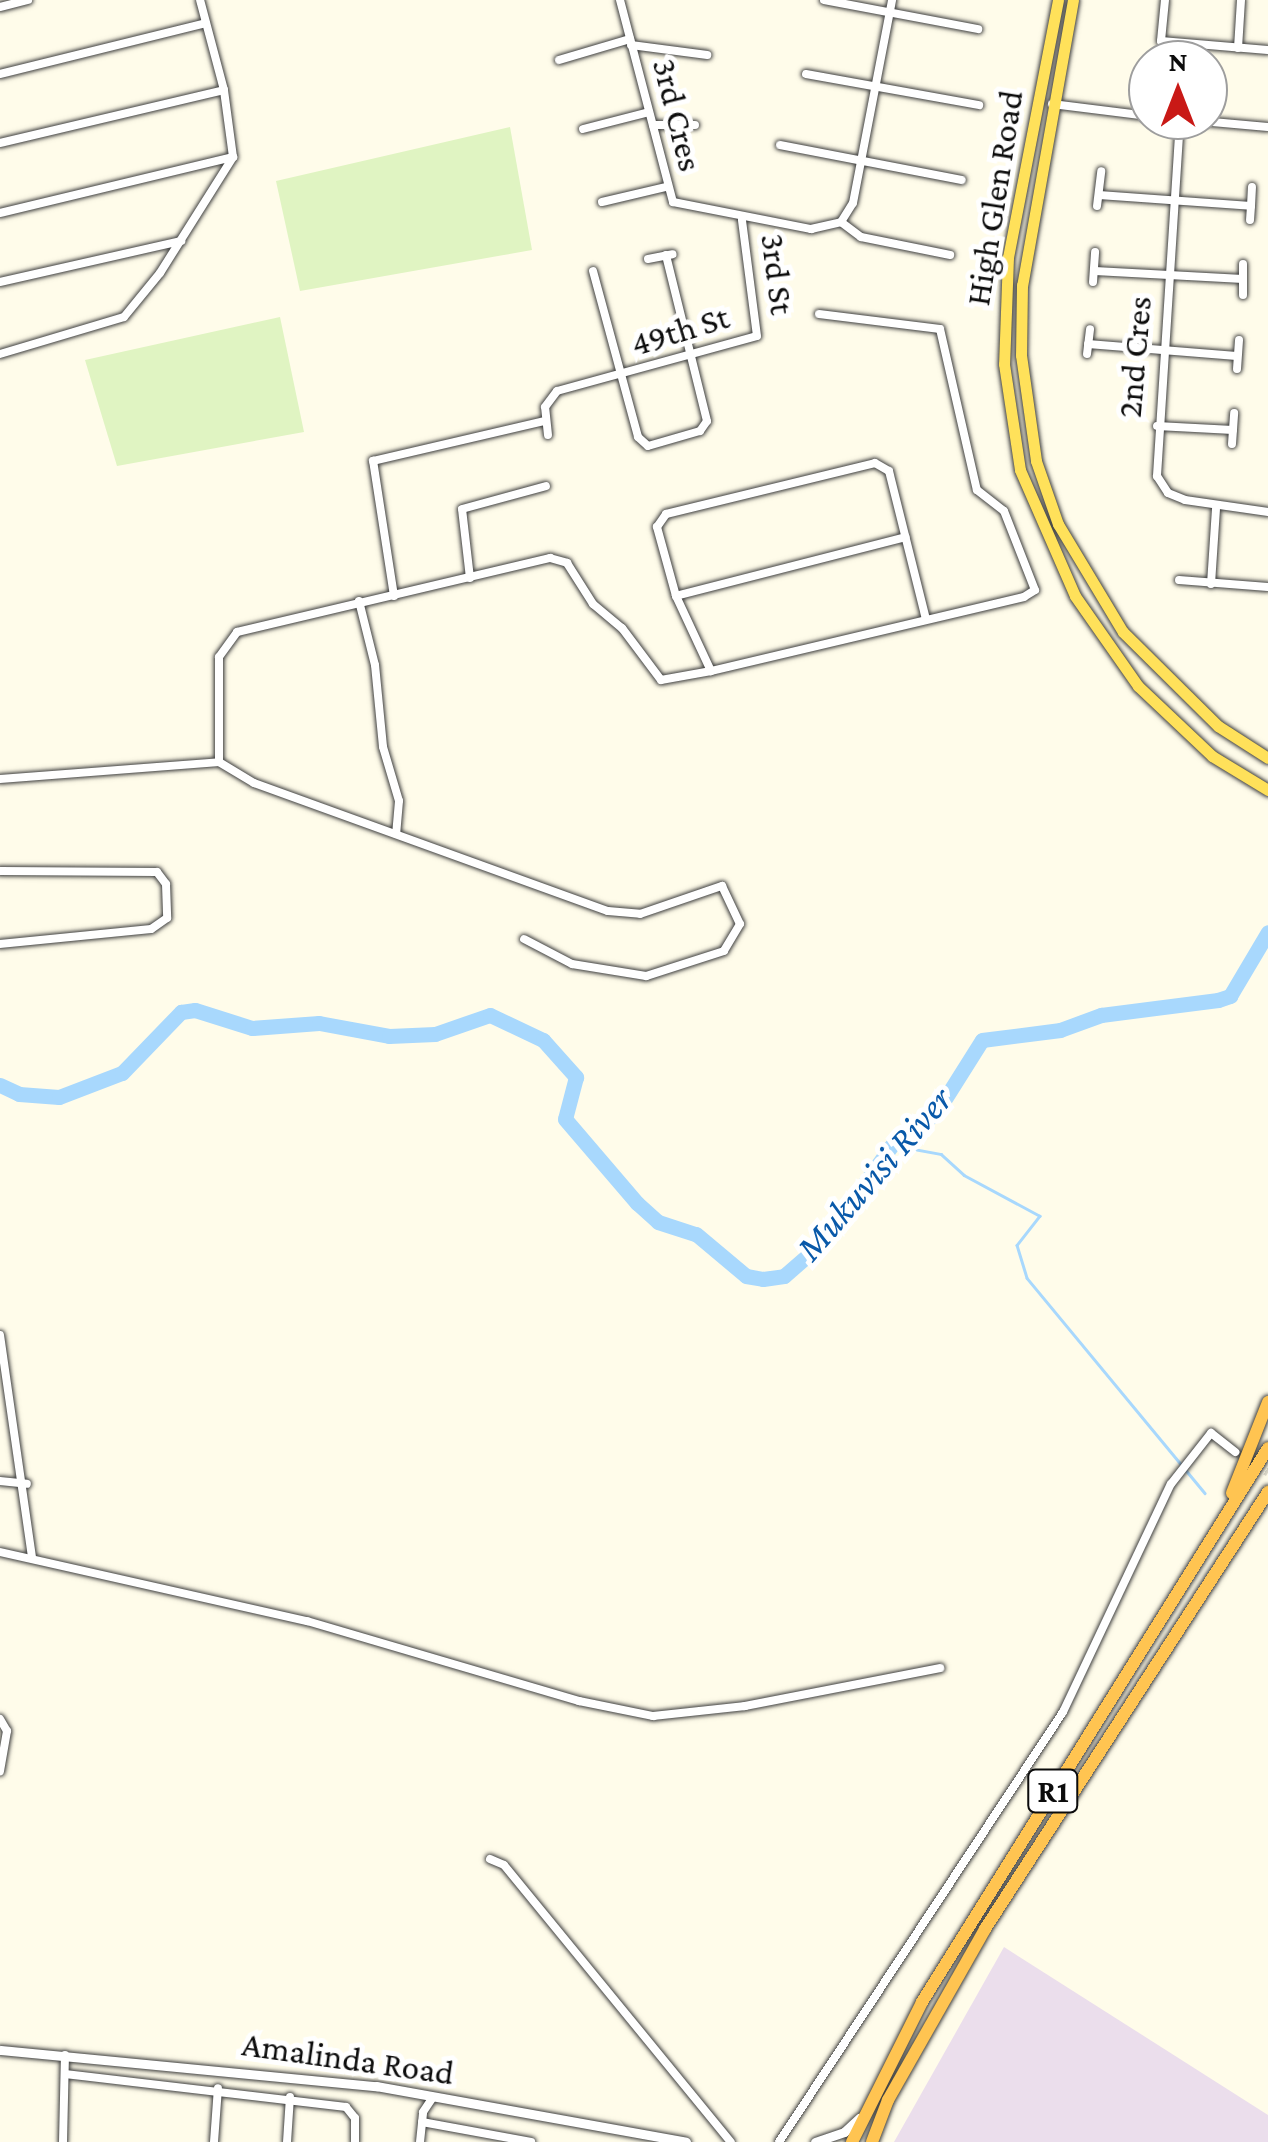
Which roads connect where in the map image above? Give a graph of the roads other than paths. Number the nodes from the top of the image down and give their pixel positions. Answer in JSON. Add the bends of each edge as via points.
{"nodes":[{"id":1,"x":28,"y":0,"type":"edge"},
{"id":2,"x":200,"y":0,"type":"edge"},
{"id":3,"x":620,"y":0,"type":"edge"},
{"id":4,"x":824,"y":0,"type":"edge"},
{"id":5,"x":892,"y":0,"type":"edge"},
{"id":6,"x":1058,"y":0,"type":"edge"},
{"id":7,"x":1073,"y":0,"type":"edge"},
{"id":8,"x":1164,"y":0,"type":"edge"},
{"id":9,"x":1241,"y":0,"type":"edge"},
{"id":10,"x":0,"y":7,"type":"edge"},
{"id":11,"x":890,"y":14,"type":"junction"},
{"id":12,"x":206,"y":23,"type":"junction"},
{"id":13,"x":978,"y":29,"type":"dead end"},
{"id":14,"x":630,"y":42,"type":"junction"},
{"id":15,"x":1238,"y":48,"type":"junction"},
{"id":16,"x":1268,"y":50,"type":"edge"},
{"id":17,"x":707,"y":55,"type":"dead end"},
{"id":18,"x":559,"y":60,"type":"dead end"},
{"id":19,"x":0,"y":74,"type":"edge"},
{"id":20,"x":806,"y":74,"type":"dead end"},
{"id":21,"x":874,"y":86,"type":"junction"},
{"id":22,"x":224,"y":90,"type":"junction"},
{"id":23,"x":1052,"y":104,"type":"junction"},
{"id":24,"x":979,"y":105,"type":"dead end"},
{"id":25,"x":649,"y":112,"type":"junction"},
{"id":26,"x":1128,"y":114,"type":"edge"},
{"id":27,"x":1228,"y":123,"type":"edge"},
{"id":28,"x":653,"y":125,"type":"junction"},
{"id":29,"x":695,"y":125,"type":"dead end"},
{"id":30,"x":1268,"y":127,"type":"edge"},
{"id":31,"x":583,"y":128,"type":"dead end"},
{"id":32,"x":1179,"y":140,"type":"edge"},
{"id":33,"x":0,"y":143,"type":"edge"},
{"id":34,"x":780,"y":144,"type":"dead end"},
{"id":35,"x":233,"y":156,"type":"junction"},
{"id":36,"x":862,"y":160,"type":"junction"},
{"id":37,"x":1102,"y":171,"type":"dead end"},
{"id":38,"x":962,"y":180,"type":"dead end"},
{"id":39,"x":666,"y":186,"type":"junction"},
{"id":40,"x":1252,"y":188,"type":"dead end"},
{"id":41,"x":1098,"y":195,"type":"junction"},
{"id":42,"x":1175,"y":200,"type":"junction"},
{"id":43,"x":602,"y":202,"type":"dead end"},
{"id":44,"x":1097,"y":206,"type":"dead end"},
{"id":45,"x":1251,"y":206,"type":"junction"},
{"id":46,"x":0,"y":212,"type":"edge"},
{"id":47,"x":742,"y":220,"type":"junction"},
{"id":48,"x":1250,"y":220,"type":"dead end"},
{"id":49,"x":841,"y":222,"type":"junction"},
{"id":50,"x":180,"y":240,"type":"junction"},
{"id":51,"x":1095,"y":252,"type":"dead end"},
{"id":52,"x":950,"y":255,"type":"dead end"},
{"id":53,"x":648,"y":259,"type":"dead end"},
{"id":54,"x":1243,"y":264,"type":"dead end"},
{"id":55,"x":593,"y":271,"type":"dead end"},
{"id":56,"x":1094,"y":271,"type":"junction"},
{"id":57,"x":1170,"y":276,"type":"junction"},
{"id":58,"x":1242,"y":279,"type":"junction"},
{"id":59,"x":0,"y":282,"type":"edge"},
{"id":60,"x":1093,"y":282,"type":"dead end"},
{"id":61,"x":1242,"y":295,"type":"dead end"},
{"id":62,"x":819,"y":314,"type":"dead end"},
{"id":63,"x":1090,"y":328,"type":"dead end"},
{"id":64,"x":757,"y":336,"type":"joint"},
{"id":65,"x":1239,"y":340,"type":"dead end"},
{"id":66,"x":1164,"y":352,"type":"junction"},
{"id":67,"x":0,"y":354,"type":"edge"},
{"id":68,"x":692,"y":356,"type":"junction"},
{"id":69,"x":1238,"y":356,"type":"junction"},
{"id":70,"x":1237,"y":369,"type":"dead end"},
{"id":71,"x":620,"y":378,"type":"junction"},
{"id":72,"x":1234,"y":413,"type":"dead end"},
{"id":73,"x":545,"y":421,"type":"junction"},
{"id":74,"x":1157,"y":426,"type":"junction"},
{"id":75,"x":1233,"y":430,"type":"junction"},
{"id":76,"x":548,"y":435,"type":"dead end"},
{"id":77,"x":1232,"y":444,"type":"dead end"},
{"id":78,"x":546,"y":486,"type":"dead end"},
{"id":79,"x":1216,"y":510,"type":"junction"},
{"id":80,"x":1268,"y":512,"type":"edge"},
{"id":81,"x":906,"y":536,"type":"junction"},
{"id":82,"x":470,"y":578,"type":"junction"},
{"id":83,"x":1179,"y":580,"type":"dead end"},
{"id":84,"x":1211,"y":584,"type":"junction"},
{"id":85,"x":1268,"y":587,"type":"edge"},
{"id":86,"x":394,"y":596,"type":"junction"},
{"id":87,"x":676,"y":596,"type":"junction"},
{"id":88,"x":360,"y":601,"type":"junction"},
{"id":89,"x":926,"y":620,"type":"junction"},
{"id":90,"x":711,"y":671,"type":"junction"},
{"id":91,"x":1268,"y":758,"type":"edge"},
{"id":92,"x":219,"y":762,"type":"junction"},
{"id":93,"x":0,"y":778,"type":"edge"},
{"id":94,"x":1268,"y":790,"type":"edge"},
{"id":95,"x":396,"y":834,"type":"junction"},
{"id":96,"x":0,"y":871,"type":"edge"},
{"id":97,"x":524,"y":939,"type":"dead end"},
{"id":98,"x":0,"y":944,"type":"edge"},
{"id":99,"x":0,"y":1335,"type":"edge"},
{"id":100,"x":1268,"y":1402,"type":"edge"},
{"id":101,"x":1268,"y":1448,"type":"edge"},
{"id":102,"x":1236,"y":1452,"type":"tunnel mouth"},
{"id":103,"x":0,"y":1481,"type":"edge"},
{"id":104,"x":27,"y":1484,"type":"junction"},
{"id":105,"x":1268,"y":1492,"type":"edge"},
{"id":106,"x":1218,"y":1528,"type":"junction"},
{"id":107,"x":0,"y":1552,"type":"edge"},
{"id":108,"x":32,"y":1557,"type":"junction"},
{"id":109,"x":940,"y":1668,"type":"dead end"},
{"id":110,"x":0,"y":1718,"type":"edge"},
{"id":111,"x":0,"y":1771,"type":"edge"},
{"id":112,"x":490,"y":1860,"type":"dead end"},
{"id":113,"x":0,"y":2050,"type":"edge"},
{"id":114,"x":65,"y":2055,"type":"junction"},
{"id":115,"x":65,"y":2074,"type":"junction"},
{"id":116,"x":218,"y":2088,"type":"junction"},
{"id":117,"x":290,"y":2097,"type":"junction"},
{"id":118,"x":433,"y":2097,"type":"junction"},
{"id":119,"x":859,"y":2118,"type":"junction"},
{"id":120,"x":422,"y":2122,"type":"junction"},
{"id":121,"x":63,"y":2142,"type":"edge"},
{"id":122,"x":214,"y":2142,"type":"edge"},
{"id":123,"x":287,"y":2142,"type":"edge"},
{"id":124,"x":354,"y":2142,"type":"edge"},
{"id":125,"x":420,"y":2142,"type":"edge"},
{"id":126,"x":531,"y":2142,"type":"edge"},
{"id":127,"x":686,"y":2142,"type":"edge"},
{"id":128,"x":731,"y":2142,"type":"edge"},
{"id":129,"x":778,"y":2142,"type":"edge"},
{"id":130,"x":815,"y":2142,"type":"edge"},
{"id":131,"x":852,"y":2142,"type":"edge"},
{"id":132,"x":872,"y":2142,"type":"edge"}],
"edges":[{"from":1,"to":10,"type":"street"},
{"from":2,"to":12,"type":"street"},
{"from":3,"to":14,"type":"street","name":"3rd Cres"},
{"from":4,"to":11,"type":"street"},
{"from":5,"to":11,"type":"street"},
{"from":6,"to":94,"type":"main road","name":"High Glen Road","via":[[1006,275],[1004,364],[1020,470],[1075,596],[1138,686],[1212,756]]},
{"from":7,"to":23,"type":"main road","name":"High Glen Road"},
{"from":8,"to":15,"type":"street","via":[[1161,42]]},
{"from":9,"to":15,"type":"street"},
{"from":11,"to":13,"type":"street"},
{"from":11,"to":21,"type":"street"},
{"from":12,"to":19,"type":"street"},
{"from":12,"to":22,"type":"street"},
{"from":14,"to":17,"type":"street"},
{"from":14,"to":18,"type":"street"},
{"from":14,"to":25,"type":"street","name":"3rd Cres"},
{"from":15,"to":16,"type":"street"},
{"from":20,"to":21,"type":"street"},
{"from":21,"to":24,"type":"street"},
{"from":21,"to":36,"type":"street"},
{"from":22,"to":33,"type":"street"},
{"from":22,"to":35,"type":"street"},
{"from":23,"to":26,"type":"street"},
{"from":23,"to":91,"type":"main road","name":"High Glen Road","via":[[1020,317],[1030,429],[1046,494],[1124,632],[1152,666],[1218,726]]},
{"from":25,"to":28,"type":"street","name":"3rd Cres"},
{"from":25,"to":31,"type":"street"},
{"from":27,"to":30,"type":"street"},
{"from":28,"to":29,"type":"street"},
{"from":28,"to":39,"type":"street","name":"3rd Cres"},
{"from":32,"to":42,"type":"street","name":"2nd Cres"},
{"from":34,"to":36,"type":"street"},
{"from":35,"to":46,"type":"street"},
{"from":35,"to":50,"type":"street"},
{"from":36,"to":38,"type":"street"},
{"from":36,"to":49,"type":"street"},
{"from":37,"to":41,"type":"street"},
{"from":39,"to":43,"type":"street"},
{"from":39,"to":47,"type":"street","name":"3rd Cres","via":[[681,208]]},
{"from":40,"to":45,"type":"street"},
{"from":41,"to":42,"type":"street"},
{"from":41,"to":44,"type":"street"},
{"from":42,"to":45,"type":"street"},
{"from":42,"to":57,"type":"street","name":"2nd Cres"},
{"from":45,"to":48,"type":"street"},
{"from":47,"to":49,"type":"street","name":"3rd Cres","via":[[812,228]]},
{"from":47,"to":64,"type":"street","name":"3rd St"},
{"from":49,"to":52,"type":"street","via":[[860,237]]},
{"from":50,"to":59,"type":"street"},
{"from":50,"to":67,"type":"street","via":[[116,322]]},
{"from":51,"to":56,"type":"street"},
{"from":53,"to":68,"type":"street","via":[[670,255]]},
{"from":54,"to":58,"type":"street"},
{"from":55,"to":71,"type":"street"},
{"from":56,"to":57,"type":"street"},
{"from":56,"to":60,"type":"street"},
{"from":57,"to":58,"type":"street"},
{"from":57,"to":66,"type":"street","name":"2nd Cres"},
{"from":58,"to":61,"type":"street"},
{"from":62,"to":89,"type":"street","via":[[940,329],[977,490],[1004,510],[1035,590]]},
{"from":63,"to":66,"type":"street","via":[[1088,349]]},
{"from":64,"to":68,"type":"street","name":"49th St"},
{"from":65,"to":69,"type":"street"},
{"from":66,"to":69,"type":"street"},
{"from":66,"to":74,"type":"street","name":"2nd Cres"},
{"from":68,"to":71,"type":"street","name":"49th St"},
{"from":68,"to":71,"type":"street","via":[[707,421],[700,432],[640,443]]},
{"from":69,"to":70,"type":"street"},
{"from":71,"to":73,"type":"street","name":"49th St","via":[[556,390],[548,396]]},
{"from":72,"to":75,"type":"street"},
{"from":73,"to":76,"type":"street"},
{"from":73,"to":86,"type":"street","via":[[373,461]]},
{"from":74,"to":75,"type":"street"},
{"from":74,"to":79,"type":"street","name":"2nd Cres","via":[[1154,461],[1168,493]]},
{"from":75,"to":77,"type":"street"},
{"from":78,"to":82,"type":"street","via":[[462,510]]},
{"from":79,"to":80,"type":"street","name":"2nd Cres"},
{"from":79,"to":84,"type":"street"},
{"from":81,"to":87,"type":"street"},
{"from":81,"to":87,"type":"street","via":[[888,471],[875,463],[666,514],[657,527]]},
{"from":81,"to":89,"type":"street"},
{"from":82,"to":86,"type":"street"},
{"from":82,"to":90,"type":"street","via":[[562,559],[661,680]]},
{"from":83,"to":84,"type":"street"},
{"from":84,"to":85,"type":"street"},
{"from":86,"to":88,"type":"street"},
{"from":87,"to":90,"type":"street"},
{"from":88,"to":92,"type":"street","via":[[237,632],[225,642],[218,656]]},
{"from":88,"to":95,"type":"street","via":[[383,747],[399,801]]},
{"from":89,"to":90,"type":"street"},
{"from":92,"to":93,"type":"street"},
{"from":92,"to":95,"type":"street","via":[[254,783]]},
{"from":95,"to":97,"type":"street","via":[[608,910],[640,914],[722,886],[740,924],[724,950],[646,976],[572,964]]},
{"from":96,"to":98,"type":"street","via":[[157,872],[166,884],[167,918],[151,929]]},
{"from":99,"to":104,"type":"street"},
{"from":100,"to":106,"type":"highway"},
{"from":101,"to":106,"type":"highway","number":"R1"},
{"from":102,"to":129,"type":"street","via":[[1212,1433],[1171,1484],[1063,1712]]},
{"from":103,"to":104,"type":"street"},
{"from":104,"to":108,"type":"street"},
{"from":105,"to":132,"type":"highway","number":"R1","via":[[984,1930],[888,2100]]},
{"from":106,"to":119,"type":"highway","number":"R1","via":[[922,2002]]},
{"from":107,"to":108,"type":"street"},
{"from":108,"to":109,"type":"street","via":[[307,1621],[578,1701],[653,1716],[745,1706]]},
{"from":110,"to":111,"type":"street","via":[[6,1731]]},
{"from":112,"to":128,"type":"street","via":[[504,1865]]},
{"from":113,"to":114,"type":"street","name":"Amalinda Road"},
{"from":114,"to":115,"type":"street"},
{"from":114,"to":118,"type":"street","name":"Amalinda Road"},
{"from":115,"to":116,"type":"street"},
{"from":115,"to":121,"type":"street"},
{"from":116,"to":117,"type":"street"},
{"from":116,"to":122,"type":"street"},
{"from":117,"to":123,"type":"street"},
{"from":117,"to":124,"type":"street","via":[[352,2111]]},
{"from":118,"to":120,"type":"street"},
{"from":118,"to":127,"type":"street","name":"Amalinda Road"},
{"from":119,"to":130,"type":"street","via":[[844,2132]]},
{"from":119,"to":131,"type":"highway","number":"R1"},
{"from":120,"to":125,"type":"street"},
{"from":120,"to":126,"type":"street"}]}
